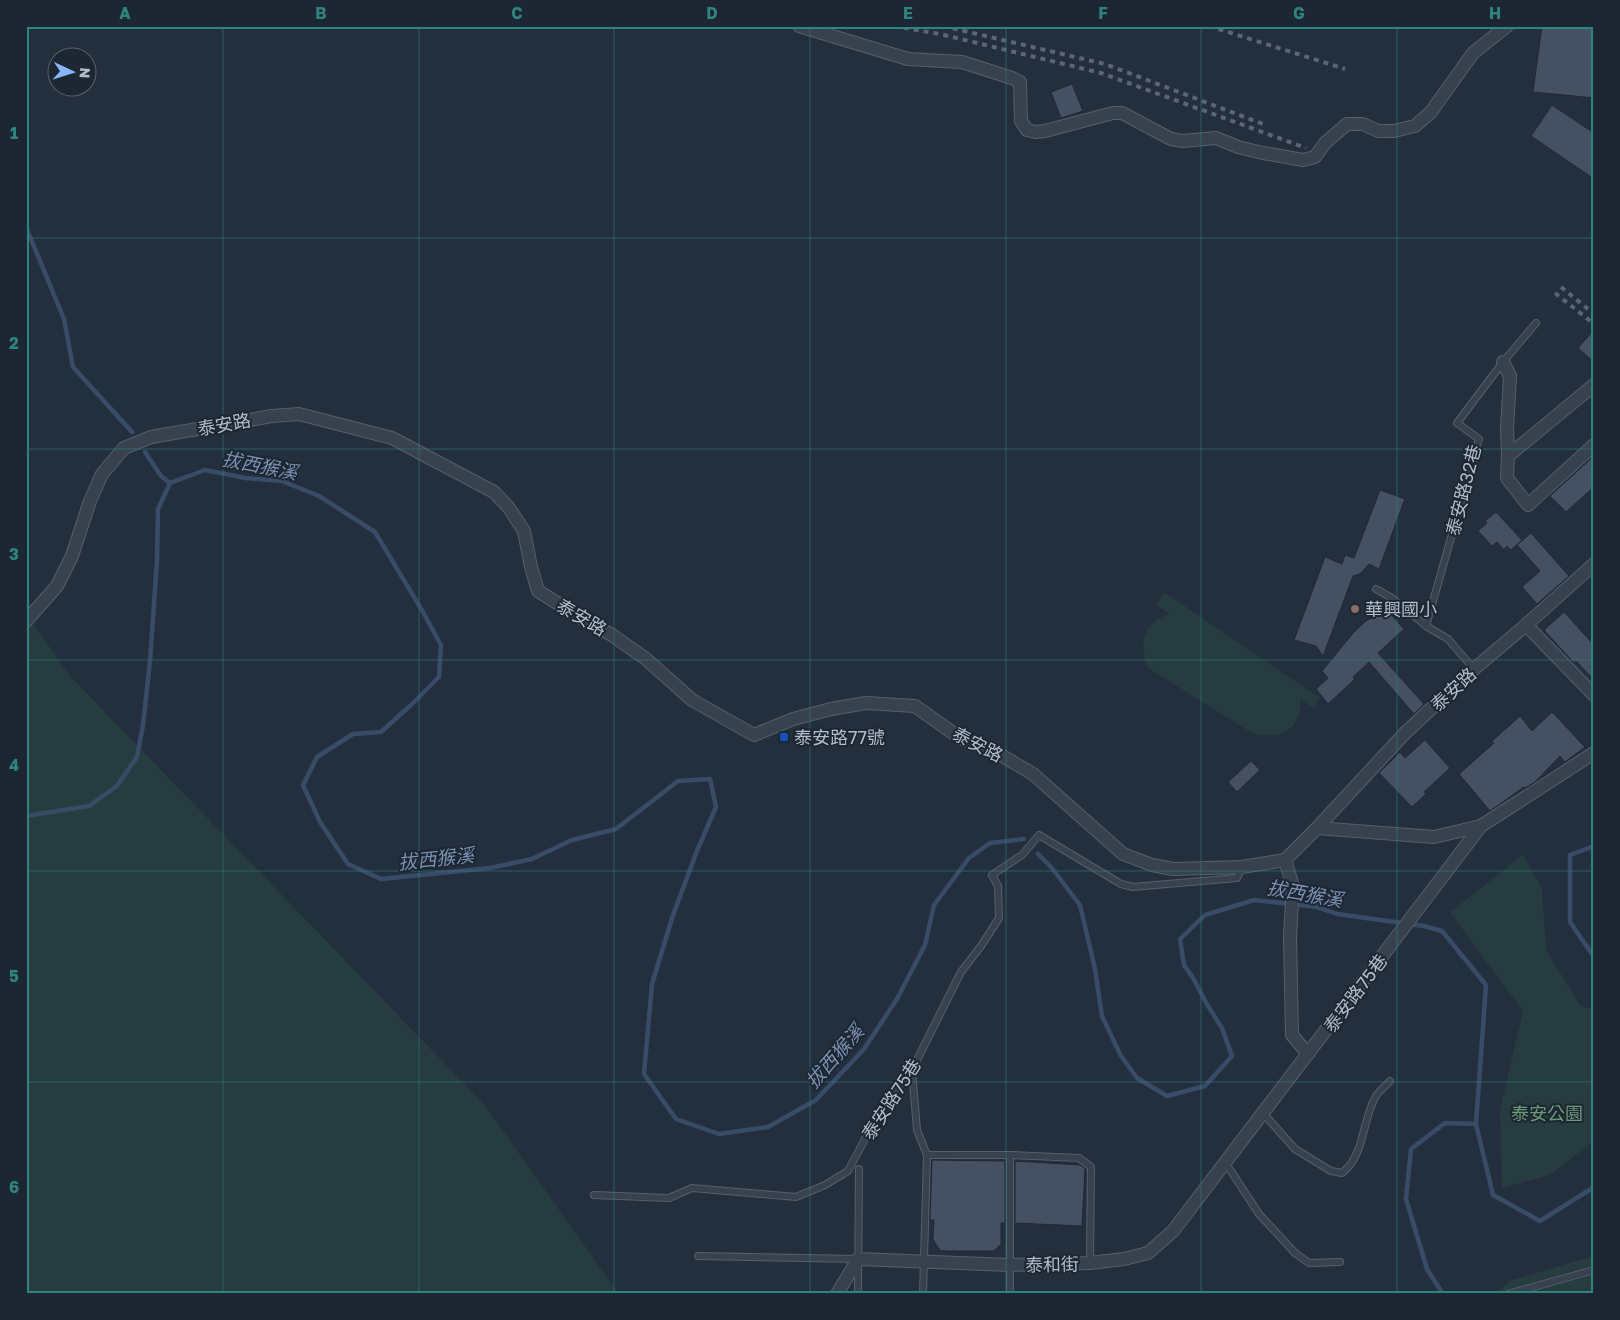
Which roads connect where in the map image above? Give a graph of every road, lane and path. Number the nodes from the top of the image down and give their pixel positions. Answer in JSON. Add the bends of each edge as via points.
{"nodes":[{"id":1,"x":799,"y":26,"type":"edge"},
{"id":2,"x":1507,"y":26,"type":"edge"},
{"id":3,"x":1536,"y":323,"type":"dead end"},
{"id":4,"x":1503,"y":362,"type":"junction"},
{"id":5,"x":1594,"y":386,"type":"edge"},
{"id":6,"x":1594,"y":445,"type":"edge"},
{"id":7,"x":1508,"y":456,"type":"junction"},
{"id":8,"x":1594,"y":564,"type":"edge"},
{"id":9,"x":1376,"y":589,"type":"dead end"},
{"id":10,"x":26,"y":621,"type":"edge"},
{"id":11,"x":1526,"y":625,"type":"junction"},
{"id":12,"x":1426,"y":626,"type":"junction"},
{"id":13,"x":1474,"y":668,"type":"junction"},
{"id":14,"x":1594,"y":695,"type":"edge"},
{"id":15,"x":1594,"y":752,"type":"edge"},
{"id":16,"x":1481,"y":826,"type":"junction"},
{"id":17,"x":1317,"y":828,"type":"junction"},
{"id":18,"x":1039,"y":835,"type":"joint"},
{"id":19,"x":1285,"y":860,"type":"junction"},
{"id":20,"x":1242,"y":867,"type":"junction"},
{"id":21,"x":1308,"y":1054,"type":"junction"},
{"id":22,"x":912,"y":1070,"type":"junction"},
{"id":23,"x":1390,"y":1082,"type":"dead end"},
{"id":24,"x":1263,"y":1113,"type":"junction"},
{"id":25,"x":926,"y":1155,"type":"junction"},
{"id":26,"x":1010,"y":1155,"type":"junction"},
{"id":27,"x":1225,"y":1162,"type":"junction"},
{"id":28,"x":859,"y":1169,"type":"dead end"},
{"id":29,"x":594,"y":1196,"type":"dead end"},
{"id":30,"x":698,"y":1256,"type":"dead end"},
{"id":31,"x":858,"y":1259,"type":"junction"},
{"id":32,"x":925,"y":1261,"type":"junction"},
{"id":33,"x":1340,"y":1262,"type":"dead end"},
{"id":34,"x":1090,"y":1263,"type":"junction"},
{"id":35,"x":1010,"y":1265,"type":"junction"},
{"id":36,"x":1594,"y":1270,"type":"edge"},
{"id":37,"x":836,"y":1294,"type":"edge"},
{"id":38,"x":858,"y":1294,"type":"edge"},
{"id":39,"x":923,"y":1294,"type":"edge"},
{"id":40,"x":1010,"y":1294,"type":"edge"},
{"id":41,"x":1508,"y":1294,"type":"edge"}],
"edges":[{"from":1,"to":2,"type":"street","via":[[908,59],[962,62],[1012,78],[1020,82],[1021,121],[1027,130],[1045,131],[1122,113],[1171,139],[1216,138],[1238,147],[1303,160],[1315,157],[1324,143],[1347,124],[1363,124],[1378,131],[1416,126],[1431,112],[1473,53]]},
{"from":3,"to":4,"type":"lane","name":"泰安路32巷"},
{"from":4,"to":7,"type":"street","via":[[1510,376]]},
{"from":4,"to":12,"type":"lane","name":"泰安路32巷","via":[[1457,423],[1479,440]]},
{"from":5,"to":7,"type":"street"},
{"from":6,"to":7,"type":"street","via":[[1528,506],[1507,478]]},
{"from":8,"to":11,"type":"street","name":"泰安路"},
{"from":9,"to":12,"type":"lane"},
{"from":10,"to":20,"type":"street","name":"泰安路","via":[[57,586],[72,556],[102,474],[124,448],[151,437],[299,414],[392,438],[494,492],[524,531],[538,591],[646,658],[692,700],[754,735],[793,719],[831,709],[866,703],[915,706],[960,738],[999,754],[1033,774],[1123,854],[1173,869]]},
{"from":11,"to":13,"type":"street","name":"泰安路"},
{"from":11,"to":14,"type":"street"},
{"from":12,"to":13,"type":"lane","via":[[1448,639]]},
{"from":13,"to":17,"type":"street","name":"泰安路","via":[[1405,733]]},
{"from":15,"to":16,"type":"street"},
{"from":16,"to":17,"type":"street","via":[[1434,837]]},
{"from":16,"to":21,"type":"street","name":"泰安路75巷"},
{"from":17,"to":19,"type":"street","name":"泰安路"},
{"from":18,"to":20,"type":"lane","name":"泰安路","via":[[1121,884],[1133,887],[1237,878]]},
{"from":18,"to":22,"type":"lane","name":"泰安路75巷","via":[[1022,854],[992,876],[998,886],[998,918],[961,972]]},
{"from":19,"to":20,"type":"street","name":"泰安路"},
{"from":19,"to":21,"type":"street","via":[[1293,886],[1290,936],[1292,1035]]},
{"from":21,"to":24,"type":"street","name":"泰和街"},
{"from":22,"to":25,"type":"lane","via":[[917,1130]]},
{"from":22,"to":29,"type":"lane","name":"泰安路75巷","via":[[883,1105],[848,1170],[825,1185],[796,1197],[692,1188],[669,1198]]},
{"from":23,"to":24,"type":"lane","via":[[1377,1094],[1356,1154],[1342,1173],[1331,1171],[1295,1149]]},
{"from":24,"to":27,"type":"street","name":"泰和街"},
{"from":25,"to":26,"type":"lane"},
{"from":25,"to":32,"type":"lane"},
{"from":26,"to":34,"type":"lane","via":[[1079,1158],[1092,1167]]},
{"from":26,"to":35,"type":"lane"},
{"from":27,"to":33,"type":"lane","via":[[1259,1214],[1295,1253],[1309,1263]]},
{"from":27,"to":34,"type":"street","name":"泰和街","via":[[1173,1231],[1148,1253]]},
{"from":28,"to":31,"type":"lane"},
{"from":30,"to":31,"type":"lane","name":"泰和街"},
{"from":31,"to":32,"type":"street","name":"泰和街"},
{"from":31,"to":37,"type":"street"},
{"from":31,"to":38,"type":"lane"},
{"from":32,"to":35,"type":"street","name":"泰和街"},
{"from":32,"to":39,"type":"lane"},
{"from":34,"to":35,"type":"street","name":"泰和街"},
{"from":35,"to":40,"type":"lane"},
{"from":36,"to":41,"type":"lane"}]}
